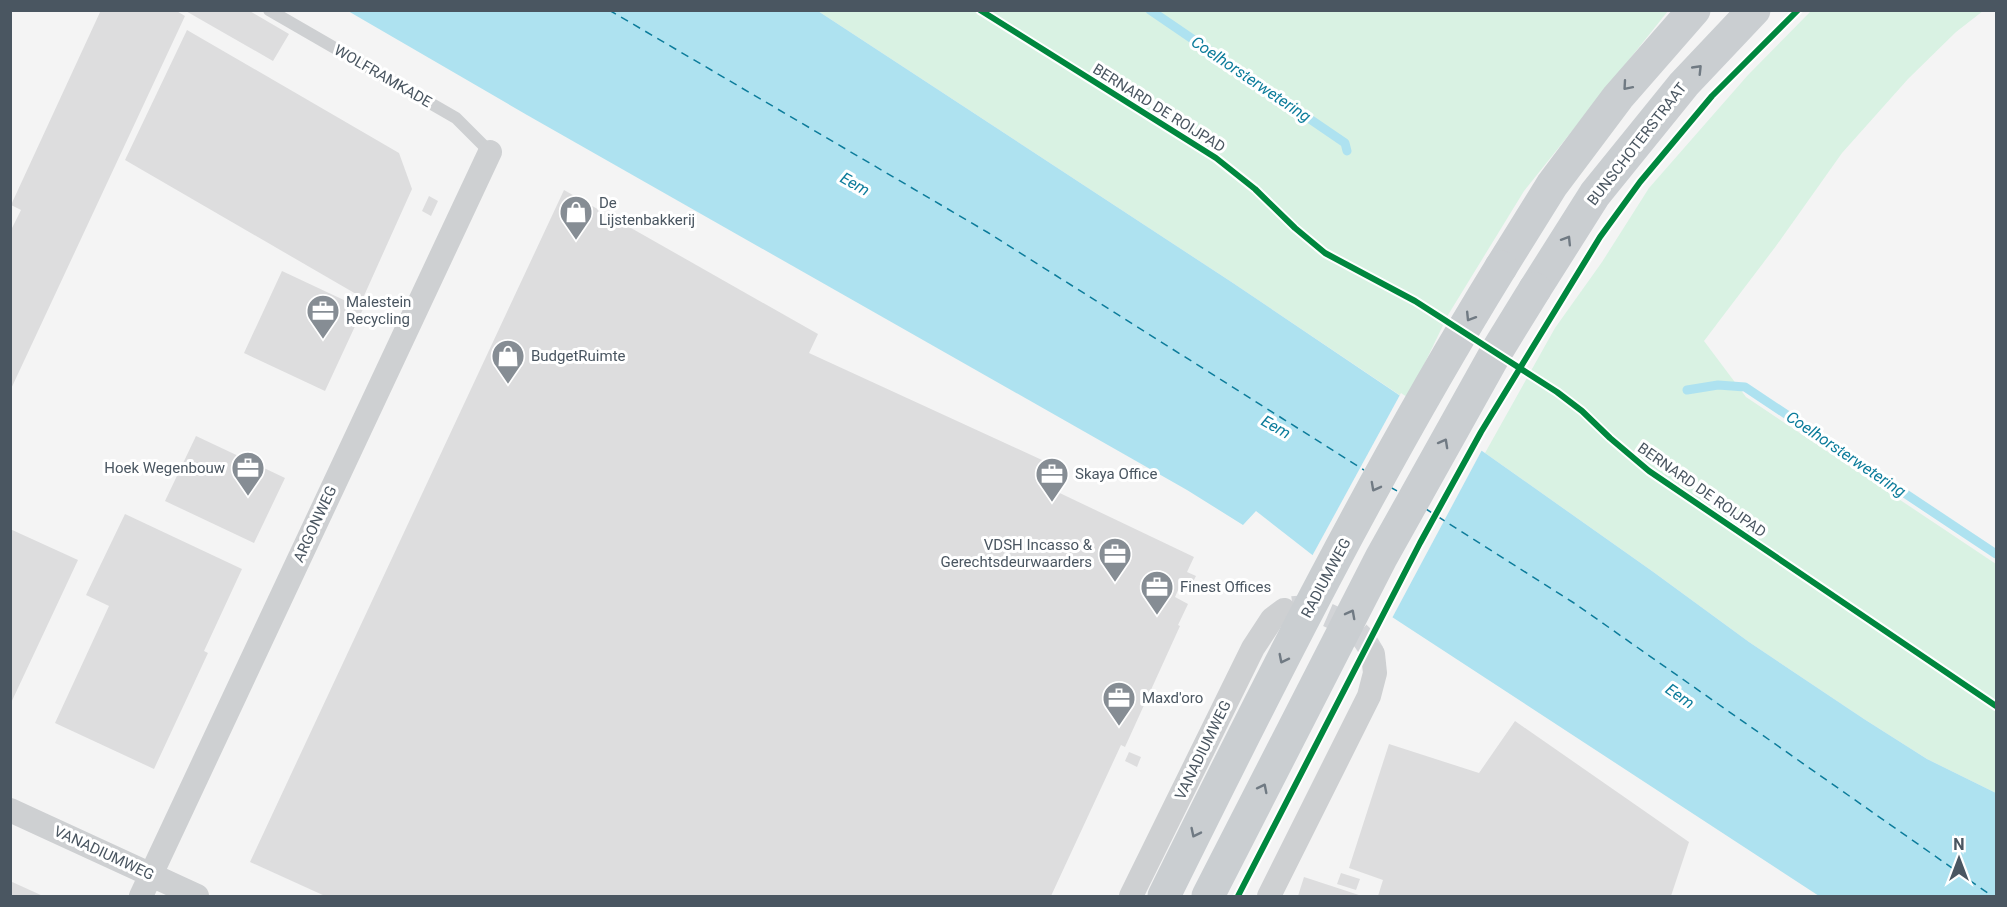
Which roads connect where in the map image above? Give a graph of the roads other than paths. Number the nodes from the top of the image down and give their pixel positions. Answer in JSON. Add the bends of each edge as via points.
{"nodes":[{"id":1,"x":269,"y":10,"type":"edge"},
{"id":2,"x":1694,"y":10,"type":"edge"},
{"id":3,"x":1754,"y":10,"type":"edge"},
{"id":4,"x":490,"y":152,"type":"joint"},
{"id":5,"x":1284,"y":610,"type":"dead end"},
{"id":6,"x":1373,"y":654,"type":"tunnel mouth"},
{"id":7,"x":10,"y":810,"type":"edge"},
{"id":8,"x":151,"y":875,"type":"junction"},
{"id":9,"x":141,"y":897,"type":"edge"},
{"id":10,"x":197,"y":897,"type":"edge"},
{"id":11,"x":1131,"y":897,"type":"edge"},
{"id":12,"x":1164,"y":897,"type":"edge"},
{"id":13,"x":1208,"y":897,"type":"edge"},
{"id":14,"x":1269,"y":897,"type":"edge"}],
"edges":[{"from":1,"to":4,"type":"lane","name":"WOLFRAMKADE","via":[[456,118]]},
{"from":2,"to":12,"type":"main road","name":"RADIUMWEG","one_way":true,"bridge":true,"via":[[1611,106],[1552,184],[1501,267],[1408,424],[1305,616]]},
{"from":13,"to":3,"type":"main road","name":"BUNSCHOTERSTRAAT","one_way":true,"bridge":true,"via":[[1375,568],[1535,289],[1595,194],[1684,84]]},
{"from":4,"to":8,"type":"street","name":"ARGONWEG"},
{"from":5,"to":11,"type":"street","name":"VANADIUMWEG","via":[[1272,619],[1253,648]]},
{"from":6,"to":14,"type":"street","via":[[1376,673],[1369,696]]},
{"from":7,"to":8,"type":"street","name":"VANADIUMWEG"},
{"from":8,"to":9,"type":"street","name":"ARGONWEG"},
{"from":8,"to":10,"type":"street","name":"VANADIUMWEG"}]}
